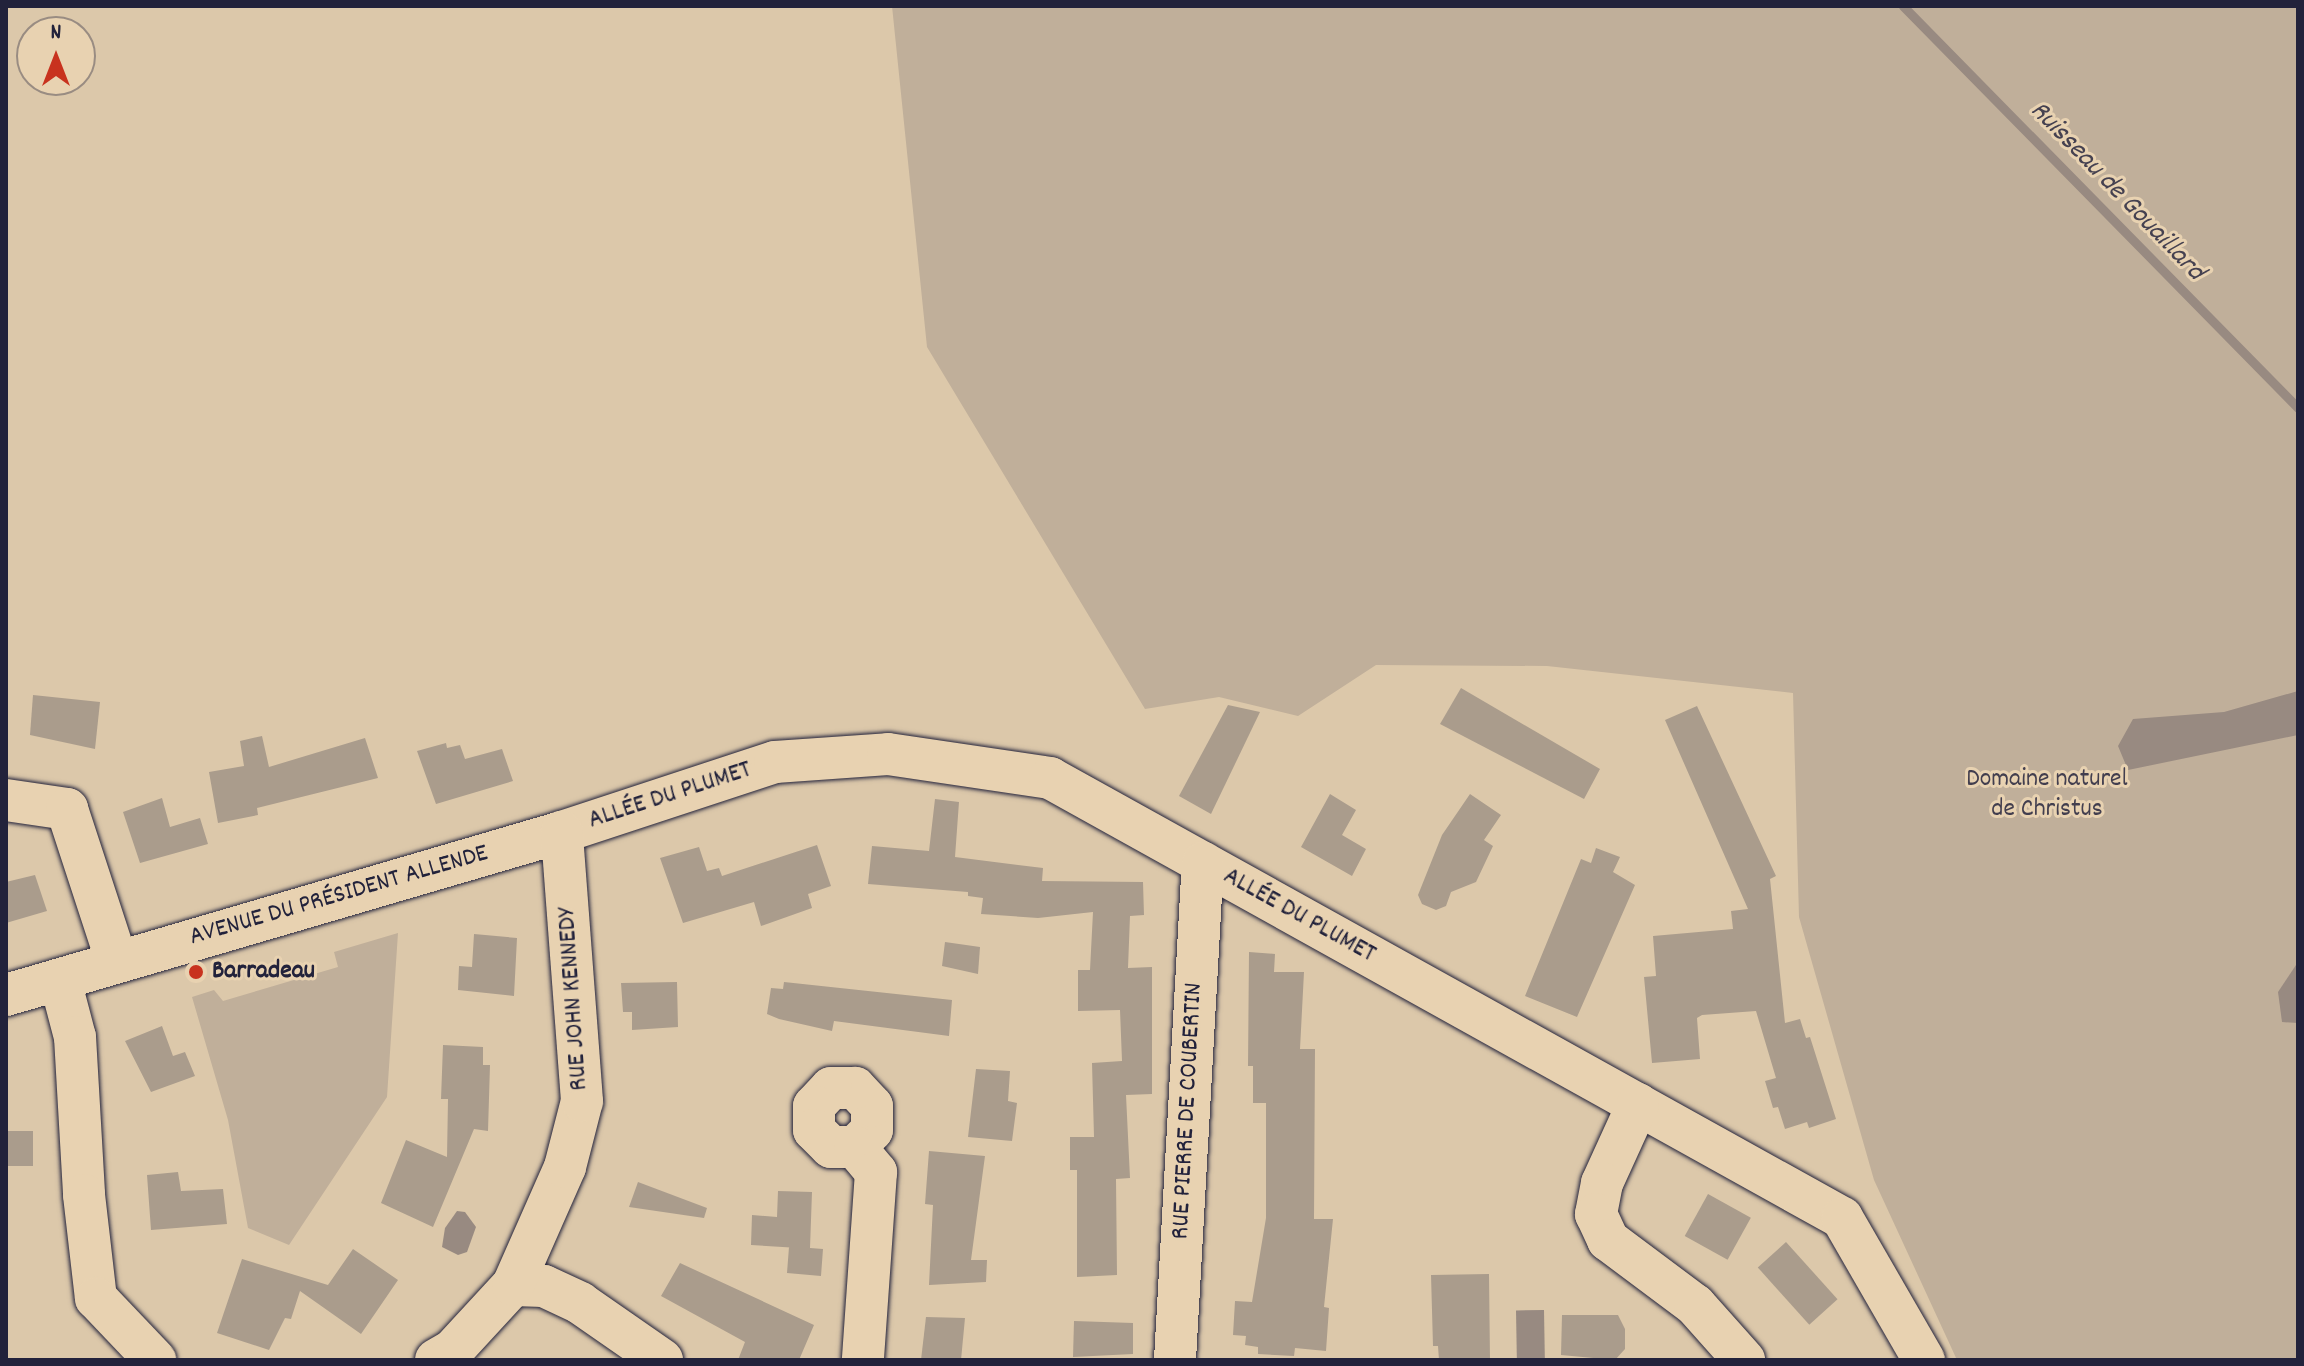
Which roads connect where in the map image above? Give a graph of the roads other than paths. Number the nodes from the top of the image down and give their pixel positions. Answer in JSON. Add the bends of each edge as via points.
{"nodes":[{"id":1,"x":6,"y":800,"type":"edge"},
{"id":2,"x":562,"y":832,"type":"junction"},
{"id":3,"x":1203,"y":863,"type":"junction"},
{"id":4,"x":117,"y":962,"type":"junction"},
{"id":5,"x":60,"y":980,"type":"junction"},
{"id":6,"x":6,"y":995,"type":"edge"},
{"id":7,"x":1638,"y":1104,"type":"junction"},
{"id":8,"x":855,"y":1147,"type":"dead end"},
{"id":9,"x":513,"y":1285,"type":"junction"},
{"id":10,"x":155,"y":1360,"type":"edge"},
{"id":11,"x":436,"y":1360,"type":"edge"},
{"id":12,"x":662,"y":1360,"type":"edge"},
{"id":13,"x":863,"y":1360,"type":"edge"},
{"id":14,"x":1175,"y":1360,"type":"edge"},
{"id":15,"x":1744,"y":1360,"type":"edge"},
{"id":16,"x":1924,"y":1360,"type":"edge"}],
"edges":[{"from":1,"to":4,"type":"street","via":[[67,809]]},
{"from":2,"to":3,"type":"street","name":"ALLÉE DU PLUMET","via":[[775,762],[888,754],[1050,778]]},
{"from":2,"to":4,"type":"street","name":"AVENUE DU PRÉSIDENT ALLENDE"},
{"from":2,"to":9,"type":"street","name":"RUE JOHN KENNEDY","via":[[582,1101],[565,1167]]},
{"from":3,"to":7,"type":"street","name":"ALLÉE DU PLUMET"},
{"from":3,"to":14,"type":"street","name":"RUE PIERRE DE COUBERTIN"},
{"from":4,"to":5,"type":"street","name":"AVENUE DU PRÉSIDENT ALLENDE"},
{"from":5,"to":6,"type":"street","name":"AVENUE DU PRÉSIDENT ALLENDE"},
{"from":5,"to":10,"type":"street","via":[[75,1037],[96,1298]]},
{"from":7,"to":15,"type":"street","via":[[1602,1183],[1596,1214],[1608,1240],[1695,1305]]},
{"from":7,"to":16,"type":"street","name":"ALLÉE DU PLUMET","via":[[1842,1218]]},
{"from":8,"to":13,"type":"street","via":[[876,1172]]},
{"from":9,"to":11,"type":"street","name":"RUE JOHN KENNEDY","via":[[453,1350]]},
{"from":9,"to":12,"type":"street","via":[[544,1286],[580,1303]]}]}
